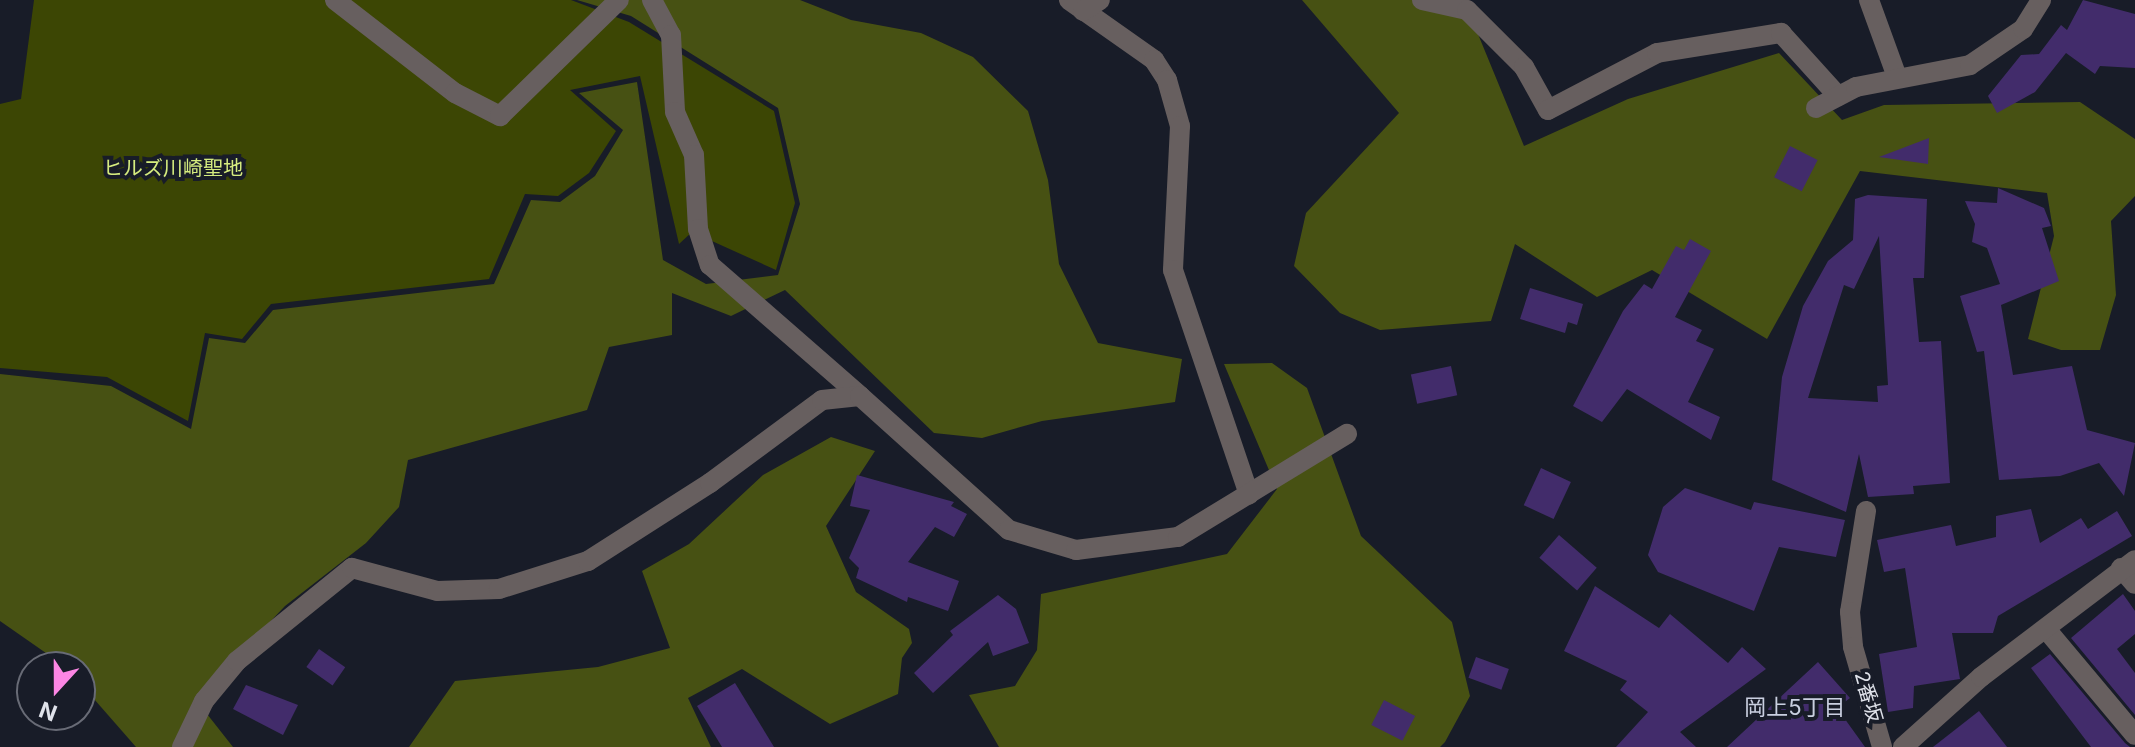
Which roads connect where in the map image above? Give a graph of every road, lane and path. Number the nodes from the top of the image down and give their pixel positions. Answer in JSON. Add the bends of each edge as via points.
{"nodes":[{"id":1,"x":335,"y":0,"type":"edge"},
{"id":2,"x":619,"y":0,"type":"edge"},
{"id":3,"x":652,"y":0,"type":"edge"},
{"id":4,"x":1422,"y":0,"type":"edge"},
{"id":5,"x":1869,"y":0,"type":"edge"},
{"id":6,"x":2041,"y":0,"type":"edge"},
{"id":7,"x":1084,"y":4,"type":"edge"},
{"id":8,"x":1897,"y":77,"type":"junction"},
{"id":9,"x":1838,"y":96,"type":"junction"},
{"id":10,"x":1816,"y":108,"type":"dead end"},
{"id":11,"x":860,"y":396,"type":"junction"},
{"id":12,"x":1347,"y":434,"type":"dead end"},
{"id":13,"x":1249,"y":494,"type":"junction"},
{"id":14,"x":1866,"y":511,"type":"dead end"},
{"id":15,"x":2130,"y":570,"type":"edge"},
{"id":16,"x":2046,"y":629,"type":"junction"},
{"id":17,"x":2135,"y":735,"type":"edge"},
{"id":18,"x":182,"y":747,"type":"edge"},
{"id":19,"x":1882,"y":747,"type":"edge"},
{"id":20,"x":1903,"y":747,"type":"edge"}],
"edges":[{"from":1,"to":2,"type":"street","via":[[455,93],[500,116],[511,112]]},
{"from":3,"to":11,"type":"street","via":[[671,35],[675,112],[694,155],[698,229],[710,265]]},
{"from":4,"to":9,"type":"street","via":[[1467,10],[1524,67],[1548,110],[1657,53],[1781,33]]},
{"from":5,"to":8,"type":"street"},
{"from":6,"to":8,"type":"street","via":[[2023,29],[1970,65]]},
{"from":7,"to":13,"type":"street","via":[[1154,60],[1167,80],[1180,126],[1173,270]]},
{"from":8,"to":9,"type":"street"},
{"from":9,"to":10,"type":"street"},
{"from":11,"to":13,"type":"street","via":[[1009,530],[1041,542],[1076,550],[1178,537]]},
{"from":11,"to":18,"type":"street","via":[[822,400],[710,483],[588,561],[499,589],[453,590],[352,568],[237,661],[204,701]]},
{"from":12,"to":13,"type":"street"},
{"from":14,"to":19,"type":"street","name":"2番坂","via":[[1850,612],[1853,647]]},
{"from":15,"to":16,"type":"street"},
{"from":16,"to":17,"type":"street"},
{"from":16,"to":20,"type":"street"}]}
